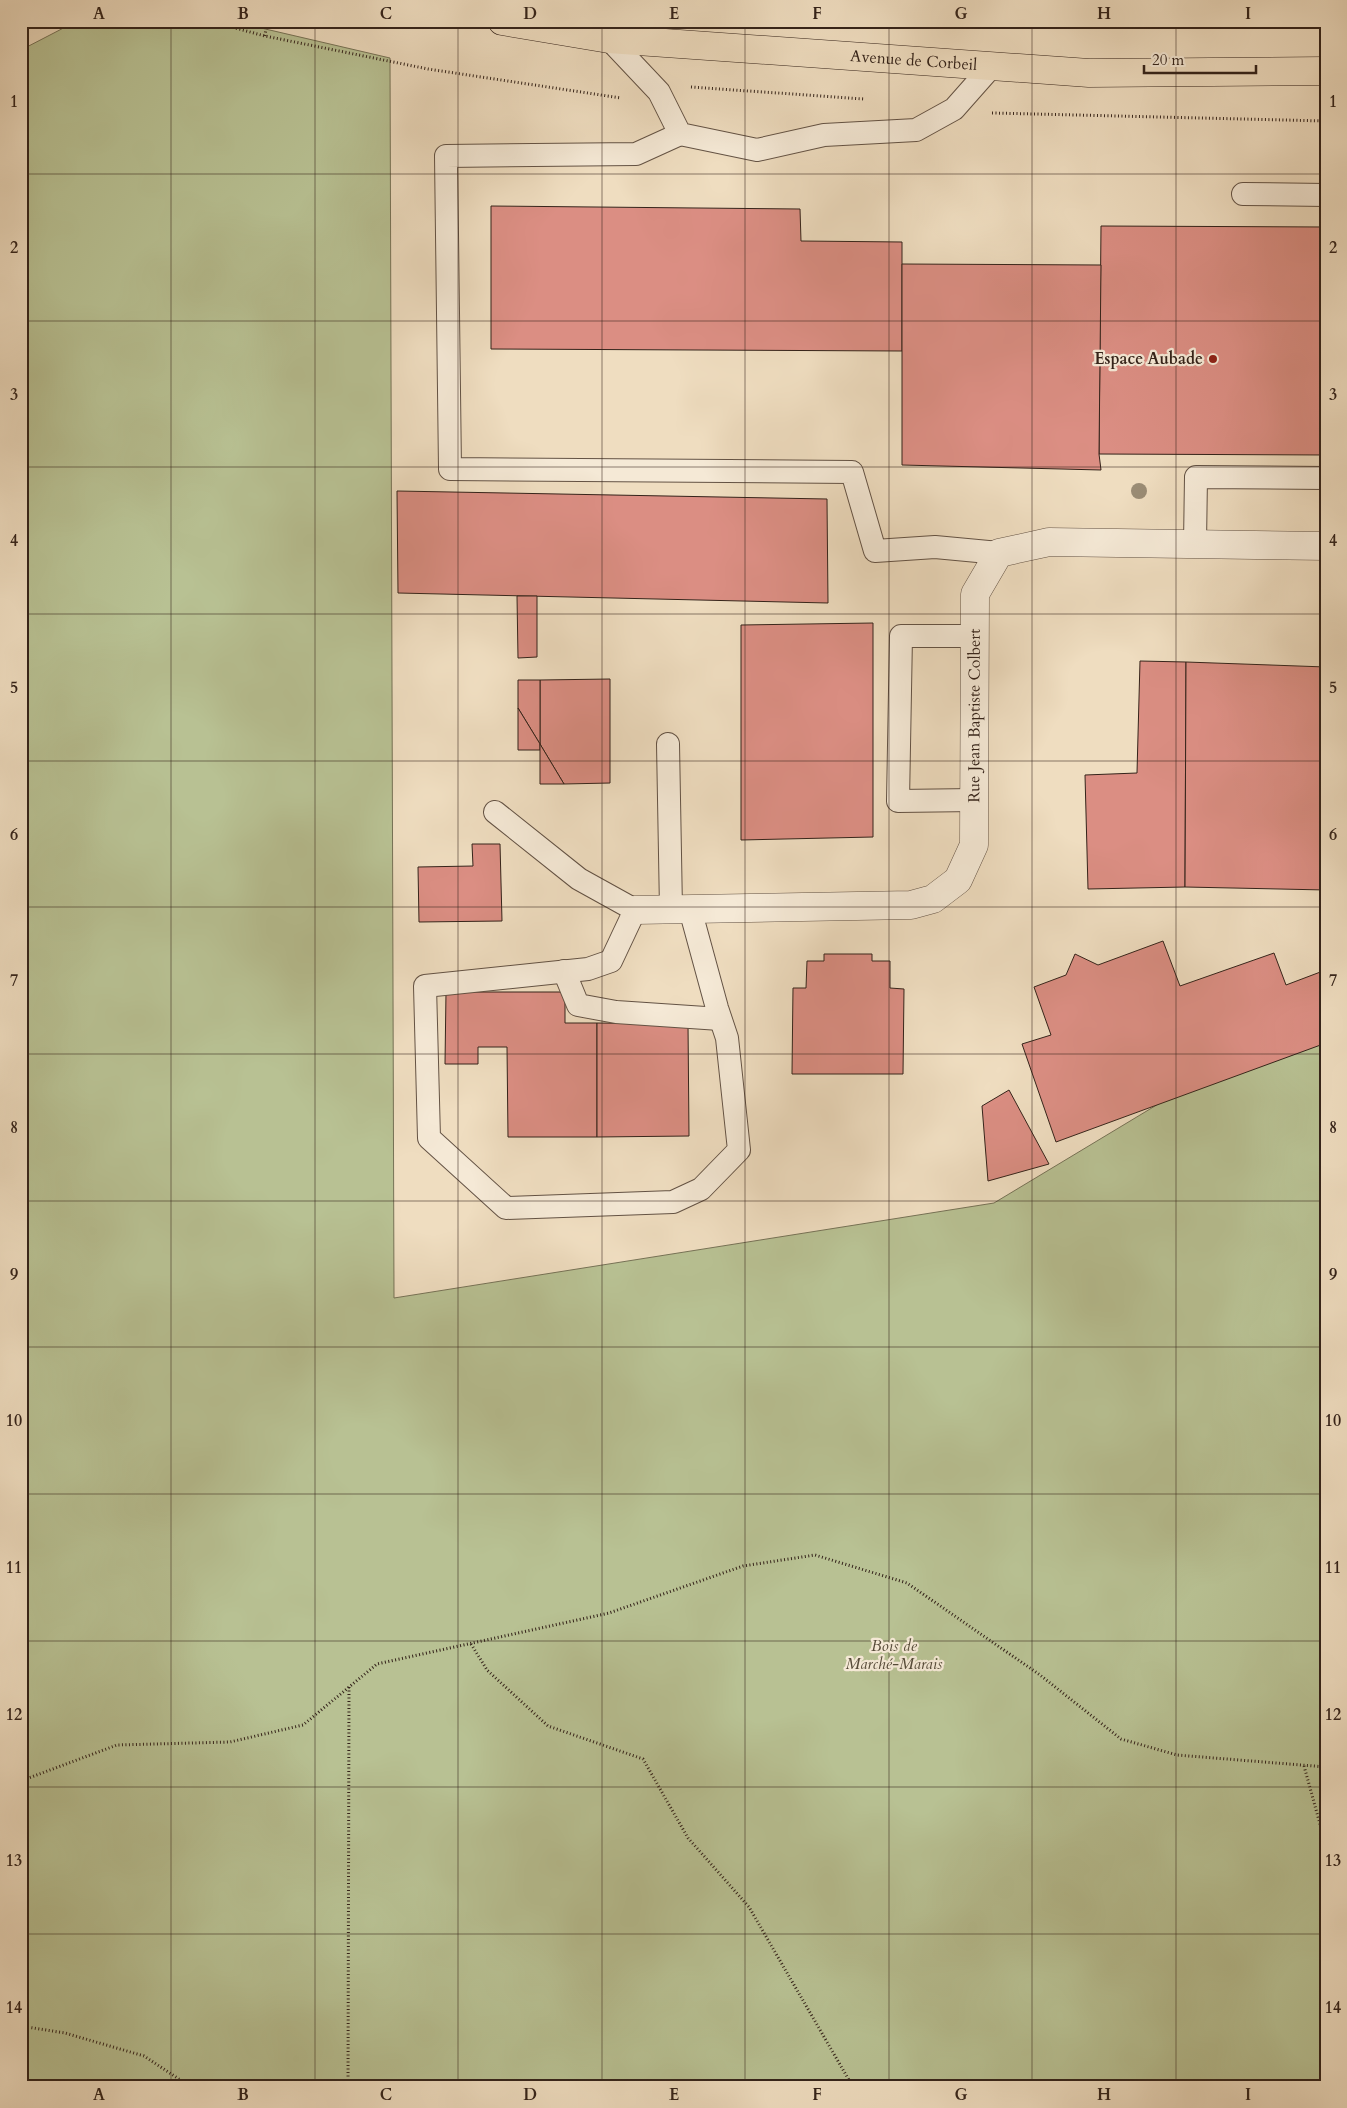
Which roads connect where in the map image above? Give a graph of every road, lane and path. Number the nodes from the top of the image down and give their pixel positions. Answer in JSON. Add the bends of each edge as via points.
{"nodes":[{"id":1,"x":209,"y":21,"type":"edge"},
{"id":2,"x":267,"y":21,"type":"edge"},
{"id":3,"x":502,"y":21,"type":"edge"},
{"id":4,"x":265,"y":36,"type":"junction"},
{"id":5,"x":609,"y":39,"type":"junction"},
{"id":6,"x":992,"y":66,"type":"junction"},
{"id":7,"x":1326,"y":71,"type":"edge"},
{"id":8,"x":659,"y":92,"type":"junction"},
{"id":9,"x":864,"y":99,"type":"dead end"},
{"id":10,"x":954,"y":109,"type":"junction"},
{"id":11,"x":1326,"y":121,"type":"edge"},
{"id":12,"x":680,"y":134,"type":"junction"},
{"id":13,"x":1243,"y":194,"type":"dead end"},
{"id":14,"x":1326,"y":195,"type":"edge"},
{"id":15,"x":1326,"y":478,"type":"edge"},
{"id":16,"x":1195,"y":543,"type":"junction"},
{"id":17,"x":1326,"y":546,"type":"edge"},
{"id":18,"x":999,"y":553,"type":"junction"},
{"id":19,"x":975,"y":636,"type":"junction"},
{"id":20,"x":668,"y":744,"type":"dead end"},
{"id":21,"x":974,"y":800,"type":"junction"},
{"id":22,"x":494,"y":812,"type":"dead end"},
{"id":23,"x":681,"y":909,"type":"junction"},
{"id":24,"x":635,"y":910,"type":"junction"},
{"id":25,"x":564,"y":971,"type":"junction"},
{"id":26,"x":720,"y":1019,"type":"junction"},
{"id":27,"x":471,"y":1644,"type":"junction"},
{"id":28,"x":349,"y":1687,"type":"junction"},
{"id":29,"x":1304,"y":1766,"type":"junction"},
{"id":30,"x":1326,"y":1767,"type":"edge"},
{"id":31,"x":21,"y":1783,"type":"edge"},
{"id":32,"x":1326,"y":1846,"type":"edge"},
{"id":33,"x":21,"y":2026,"type":"edge"},
{"id":34,"x":191,"y":2087,"type":"edge"},
{"id":35,"x":348,"y":2087,"type":"edge"},
{"id":36,"x":853,"y":2087,"type":"edge"}],
"edges":[{"from":1,"to":4,"type":"path"},
{"from":2,"to":4,"type":"path"},
{"from":3,"to":5,"type":"main road","name":"Avenue de Corbeil"},
{"from":4,"to":8,"type":"path","via":[[428,69],[582,93],[628,99]]},
{"from":5,"to":6,"type":"main road","name":"Avenue de Corbeil"},
{"from":5,"to":8,"type":"lane"},
{"from":6,"to":7,"type":"main road","name":"Avenue de Corbeil","via":[[1089,73]]},
{"from":6,"to":10,"type":"lane"},
{"from":8,"to":9,"type":"path","via":[[682,86]]},
{"from":8,"to":12,"type":"lane"},
{"from":10,"to":11,"type":"path","via":[[1009,115]]},
{"from":10,"to":12,"type":"lane","via":[[916,130],[824,135],[758,150]]},
{"from":12,"to":18,"type":"lane","via":[[636,154],[446,156],[450,469],[852,472],[875,552],[935,547]]},
{"from":13,"to":14,"type":"lane"},
{"from":15,"to":16,"type":"lane","via":[[1196,477]]},
{"from":16,"to":17,"type":"street"},
{"from":16,"to":18,"type":"street","via":[[1049,542]]},
{"from":18,"to":19,"type":"street","name":"Rue Jean Baptiste Colbert","via":[[975,594]]},
{"from":19,"to":21,"type":"street","name":"Rue Jean Baptiste Colbert"},
{"from":19,"to":21,"type":"lane","via":[[901,636],[898,801]]},
{"from":20,"to":23,"type":"lane"},
{"from":21,"to":23,"type":"street","name":"Rue Jean Baptiste Colbert","via":[[974,845],[958,880],[932,899],[911,905]]},
{"from":22,"to":24,"type":"lane","via":[[580,879]]},
{"from":23,"to":24,"type":"street","name":"Rue Jean Baptiste Colbert"},
{"from":23,"to":26,"type":"lane"},
{"from":24,"to":25,"type":"lane","via":[[612,960],[588,969]]},
{"from":25,"to":26,"type":"lane","via":[[578,1005],[616,1012]]},
{"from":25,"to":26,"type":"lane","via":[[425,986],[429,1138],[506,1208],[673,1202],[701,1189],[739,1150],[727,1038]]},
{"from":27,"to":28,"type":"path","via":[[377,1664]]},
{"from":27,"to":29,"type":"path","via":[[608,1613],[743,1566],[815,1555],[907,1583],[1040,1675],[1121,1739],[1177,1755]]},
{"from":27,"to":36,"type":"path","via":[[487,1670],[548,1726],[643,1759],[688,1838],[749,1907]]},
{"from":28,"to":31,"type":"path","via":[[303,1725],[230,1742],[117,1745]]},
{"from":28,"to":35,"type":"path"},
{"from":29,"to":30,"type":"path"},
{"from":29,"to":32,"type":"path"},
{"from":33,"to":34,"type":"path","via":[[65,2033],[144,2056]]}]}
